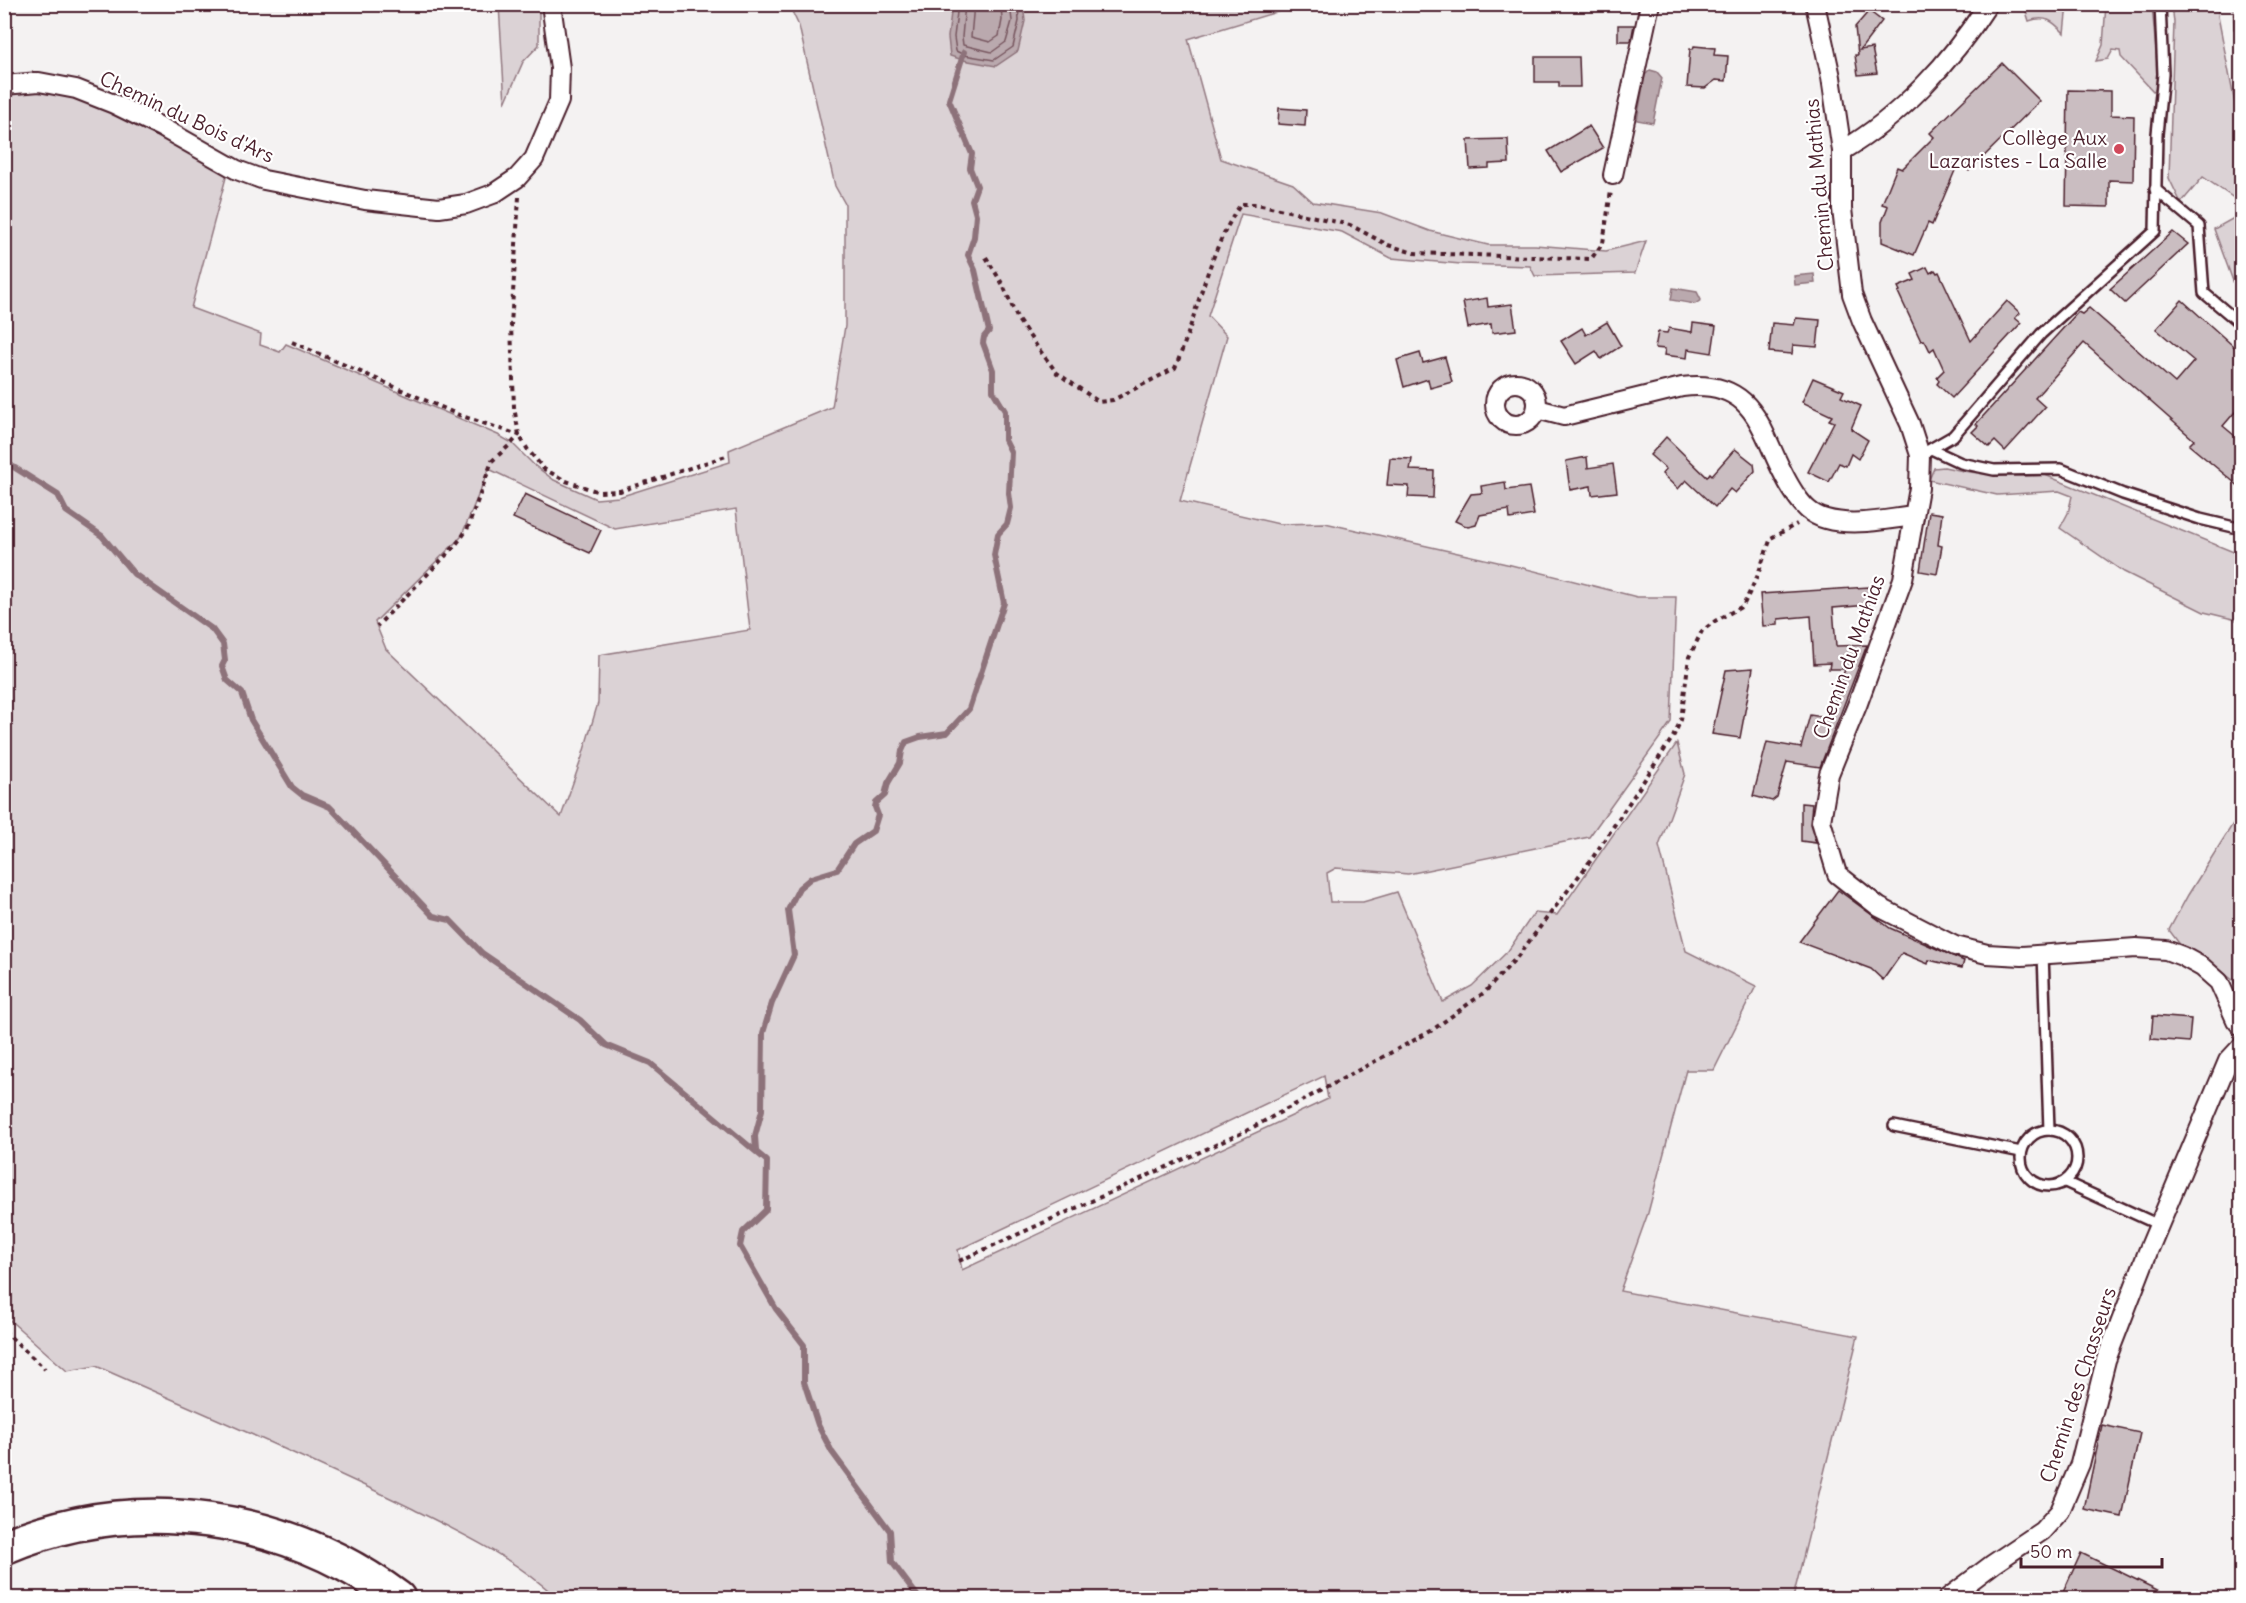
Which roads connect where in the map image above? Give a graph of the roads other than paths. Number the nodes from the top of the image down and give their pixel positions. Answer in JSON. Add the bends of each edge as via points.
{"nodes":[{"id":1,"x":550,"y":4,"type":"edge"},
{"id":2,"x":1650,"y":4,"type":"edge"},
{"id":3,"x":1815,"y":4,"type":"edge"},
{"id":4,"x":1988,"y":4,"type":"edge"},
{"id":5,"x":2160,"y":4,"type":"edge"},
{"id":6,"x":4,"y":85,"type":"edge"},
{"id":7,"x":1842,"y":151,"type":"junction"},
{"id":8,"x":1613,"y":175,"type":"road end"},
{"id":9,"x":2155,"y":189,"type":"junction"},
{"id":10,"x":2241,"y":325,"type":"edge"},
{"id":11,"x":1537,"y":409,"type":"dead end"},
{"id":12,"x":1926,"y":452,"type":"junction"},
{"id":13,"x":1914,"y":516,"type":"junction"},
{"id":14,"x":2241,"y":529,"type":"edge"},
{"id":15,"x":2043,"y":953,"type":"junction"},
{"id":16,"x":2241,"y":1027,"type":"edge"},
{"id":17,"x":2241,"y":1046,"type":"edge"},
{"id":18,"x":1894,"y":1126,"type":"dead end"},
{"id":19,"x":2049,"y":1130,"type":"junction"},
{"id":20,"x":2021,"y":1152,"type":"junction"},
{"id":21,"x":2065,"y":1182,"type":"junction"},
{"id":22,"x":2158,"y":1225,"type":"junction"},
{"id":23,"x":4,"y":1547,"type":"edge"},
{"id":24,"x":398,"y":1599,"type":"edge"},
{"id":25,"x":1948,"y":1599,"type":"edge"}],
"edges":[{"from":1,"to":6,"type":"street","name":"Chemin du Bois d'Ars","via":[[560,68],[559,101],[551,125],[534,159],[517,178],[466,204],[439,208],[322,193],[264,180],[237,170],[114,104],[76,89],[39,82]]},
{"from":2,"to":8,"type":"street"},
{"from":3,"to":7,"type":"street","name":"Chemin du Mathias","via":[[1832,77]]},
{"from":4,"to":7,"type":"street","via":[[1925,85],[1871,133]]},
{"from":5,"to":9,"type":"lane","via":[[2163,74]]},
{"from":7,"to":12,"type":"street","name":"Chemin du Mathias","via":[[1842,209],[1852,294]]},
{"from":9,"to":10,"type":"lane","via":[[2199,226],[2204,293]]},
{"from":9,"to":12,"type":"lane","via":[[2155,231],[2041,334],[1953,436]]},
{"from":11,"to":13,"type":"street","via":[[1564,416],[1682,387],[1715,387],[1732,394],[1757,416],[1785,479],[1806,510],[1827,519],[1854,523]]},
{"from":12,"to":13,"type":"street","name":"Chemin du Mathias"},
{"from":12,"to":14,"type":"lane","via":[[1994,470],[2061,469],[2123,494]]},
{"from":13,"to":15,"type":"street","name":"Chemin du Mathias","via":[[1903,579],[1829,774],[1821,821],[1837,874],[1879,908],[1955,946],[1987,954]]},
{"from":15,"to":16,"type":"street","name":"Chemin du Mathias","via":[[2136,948],[2182,956],[2219,982]]},
{"from":15,"to":19,"type":"lane"},
{"from":17,"to":22,"type":"street","name":"Chemin des Chasseurs","via":[[2228,1061]]},
{"from":18,"to":20,"type":"lane"},
{"from":19,"to":20,"type":"lane","via":[[2031,1136]]},
{"from":19,"to":21,"type":"lane","via":[[2066,1135],[2076,1150],[2076,1167]]},
{"from":20,"to":21,"type":"lane","via":[[2023,1172],[2037,1185],[2047,1187]]},
{"from":21,"to":22,"type":"lane"},
{"from":22,"to":25,"type":"street","name":"Chemin des Chasseurs","via":[[2106,1360],[2080,1464],[2060,1510],[2042,1532]]},
{"from":23,"to":24,"type":"highway","via":[[95,1521],[142,1516],[205,1519],[255,1528],[309,1547],[359,1572]]}]}
